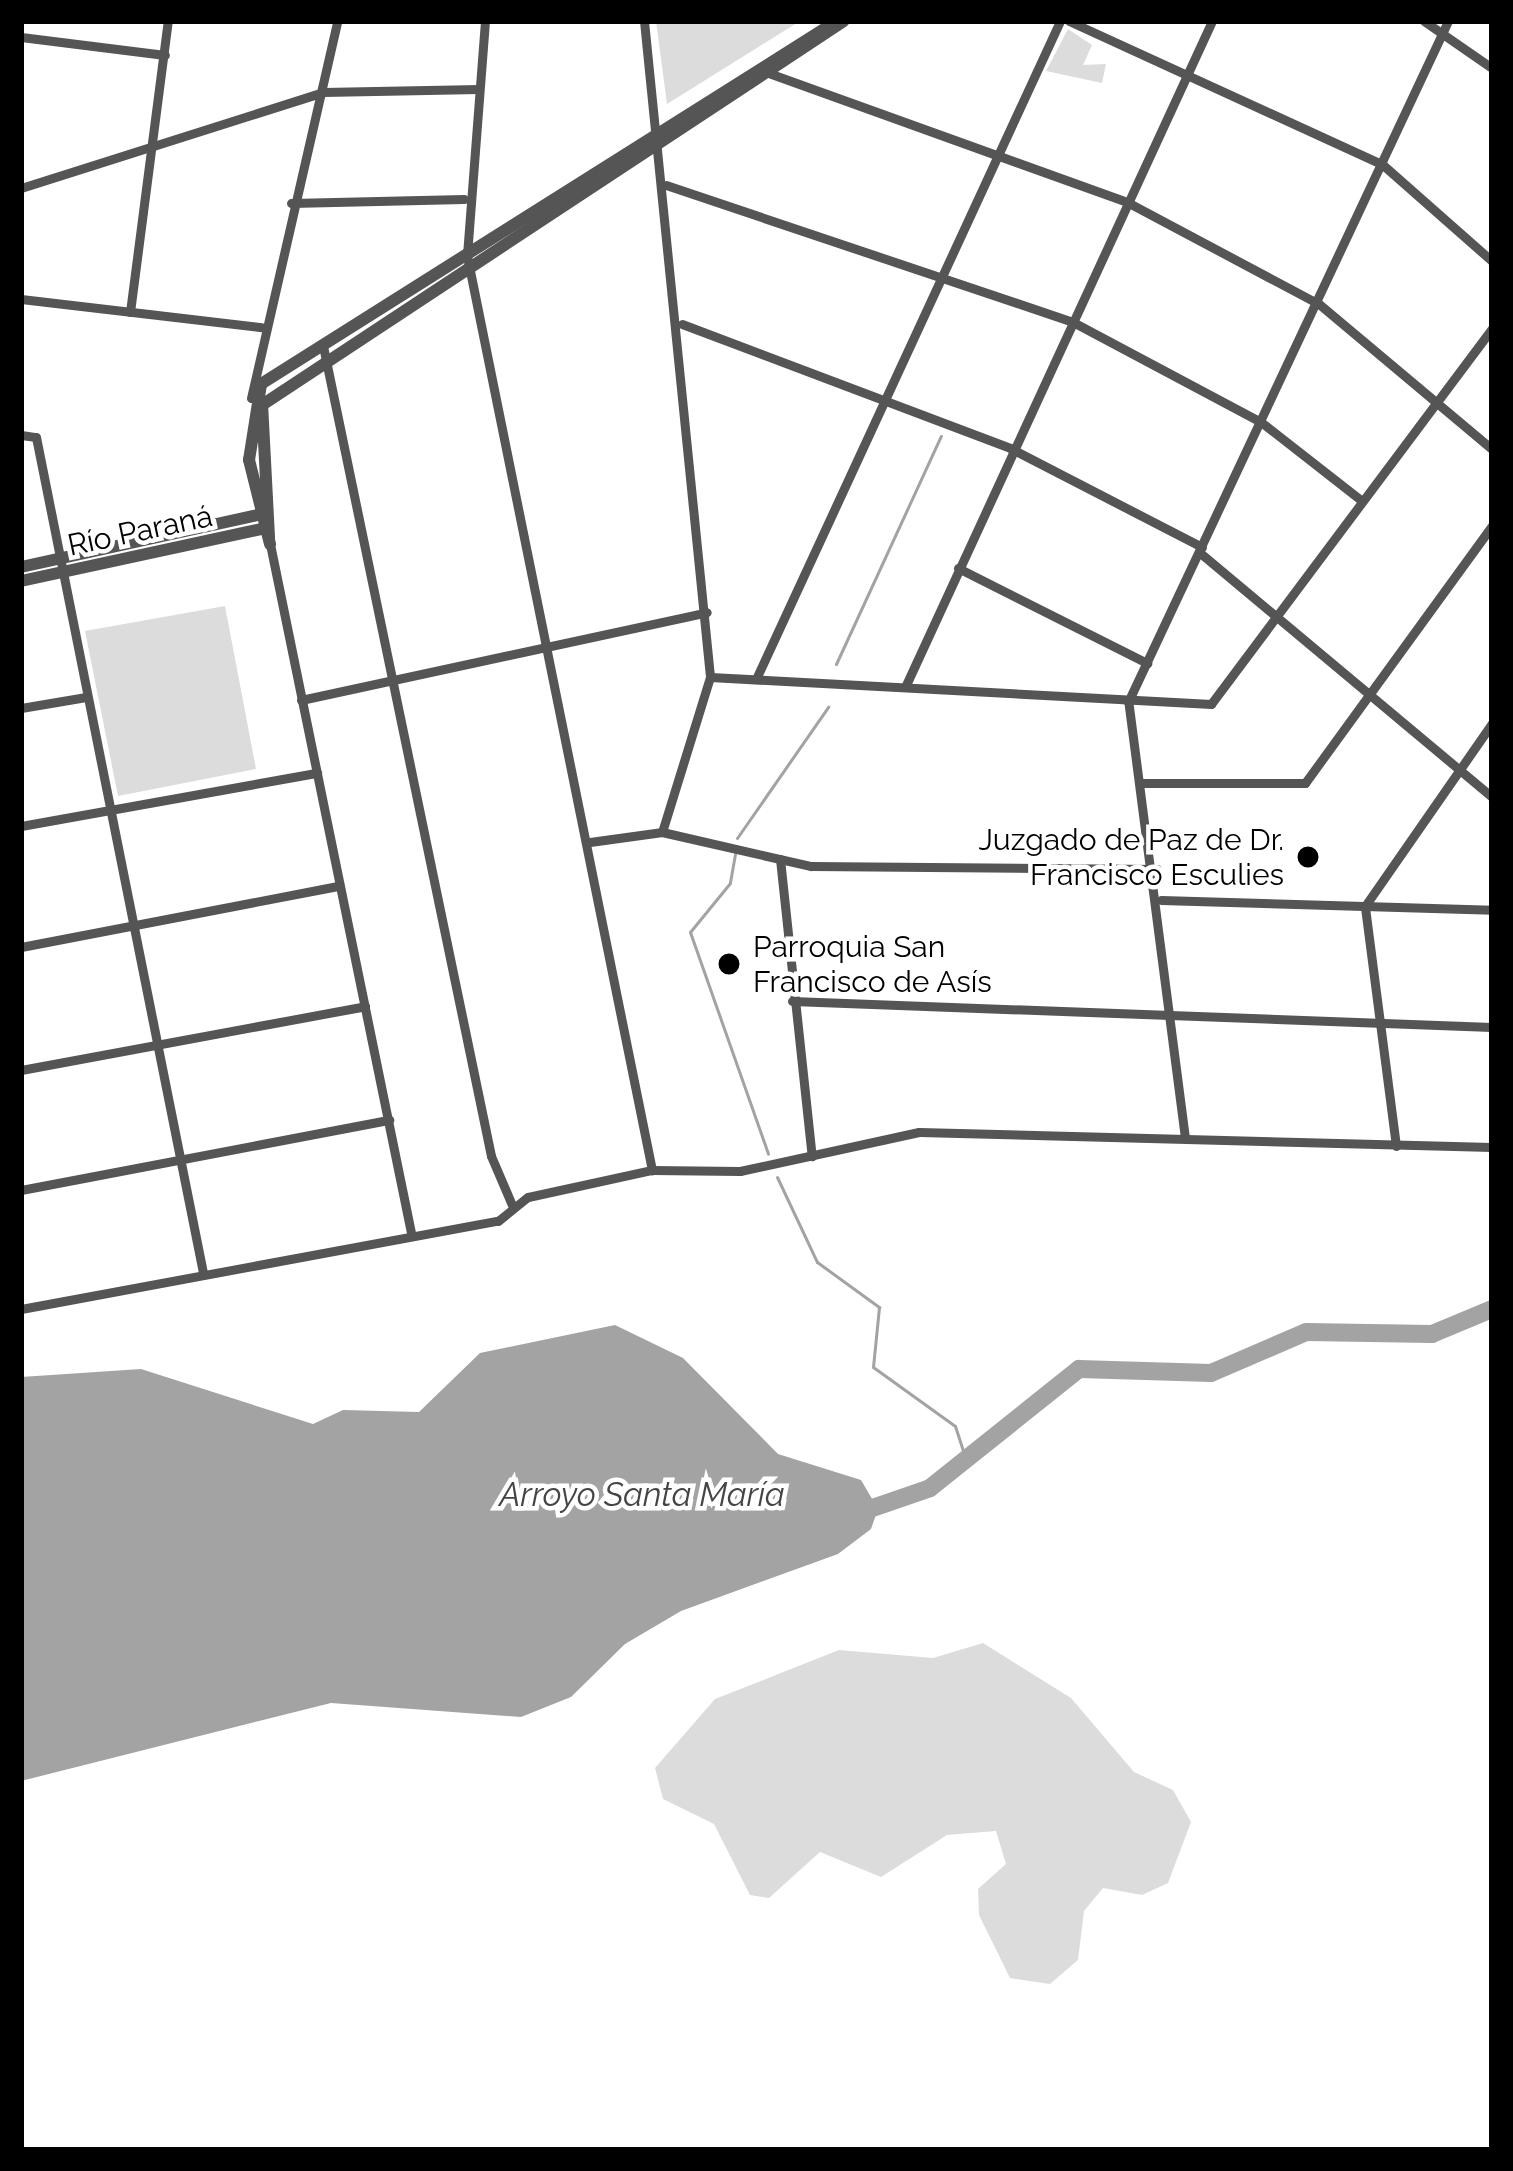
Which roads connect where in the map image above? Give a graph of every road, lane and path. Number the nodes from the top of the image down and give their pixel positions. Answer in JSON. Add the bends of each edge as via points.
{"nodes":[{"id":1,"x":168,"y":21,"type":"edge"},
{"id":2,"x":337,"y":21,"type":"edge"},
{"id":3,"x":484,"y":21,"type":"edge"},
{"id":4,"x":644,"y":21,"type":"edge"},
{"id":5,"x":1065,"y":21,"type":"edge"},
{"id":6,"x":1212,"y":21,"type":"edge"},
{"id":7,"x":1424,"y":21,"type":"edge"},
{"id":8,"x":833,"y":24,"type":"edge"},
{"id":9,"x":1447,"y":27,"type":"edge"},
{"id":10,"x":21,"y":37,"type":"edge"},
{"id":11,"x":165,"y":55,"type":"junction"},
{"id":12,"x":1492,"y":68,"type":"edge"},
{"id":13,"x":1190,"y":69,"type":"junction"},
{"id":14,"x":765,"y":71,"type":"junction"},
{"id":15,"x":479,"y":88,"type":"junction"},
{"id":16,"x":323,"y":92,"type":"junction"},
{"id":17,"x":658,"y":133,"type":"junction"},
{"id":18,"x":158,"y":144,"type":"junction"},
{"id":19,"x":661,"y":149,"type":"junction"},
{"id":20,"x":997,"y":156,"type":"junction"},
{"id":21,"x":1383,"y":165,"type":"junction"},
{"id":22,"x":666,"y":185,"type":"junction"},
{"id":23,"x":21,"y":188,"type":"edge"},
{"id":24,"x":464,"y":199,"type":"junction"},
{"id":25,"x":1127,"y":202,"type":"junction"},
{"id":26,"x":291,"y":203,"type":"junction"},
{"id":27,"x":1492,"y":261,"type":"edge"},
{"id":28,"x":469,"y":263,"type":"junction"},
{"id":29,"x":940,"y":283,"type":"junction"},
{"id":30,"x":21,"y":299,"type":"edge"},
{"id":31,"x":1319,"y":304,"type":"junction"},
{"id":32,"x":130,"y":312,"type":"junction"},
{"id":33,"x":1071,"y":321,"type":"junction"},
{"id":34,"x":682,"y":324,"type":"junction"},
{"id":35,"x":261,"y":327,"type":"junction"},
{"id":36,"x":1492,"y":328,"type":"edge"},
{"id":37,"x":323,"y":346,"type":"junction"},
{"id":38,"x":327,"y":362,"type":"junction"},
{"id":39,"x":251,"y":398,"type":"junction"},
{"id":40,"x":886,"y":404,"type":"junction"},
{"id":41,"x":1435,"y":405,"type":"junction"},
{"id":42,"x":1261,"y":422,"type":"junction"},
{"id":43,"x":21,"y":435,"type":"edge"},
{"id":44,"x":1010,"y":448,"type":"junction"},
{"id":45,"x":1492,"y":449,"type":"edge"},
{"id":46,"x":1361,"y":500,"type":"junction"},
{"id":47,"x":264,"y":521,"type":"junction"},
{"id":48,"x":1492,"y":526,"type":"edge"},
{"id":49,"x":269,"y":544,"type":"joint"},
{"id":50,"x":1200,"y":549,"type":"junction"},
{"id":51,"x":21,"y":566,"type":"edge"},
{"id":52,"x":63,"y":566,"type":"junction"},
{"id":53,"x":958,"y":568,"type":"junction"},
{"id":54,"x":21,"y":581,"type":"edge"},
{"id":55,"x":706,"y":612,"type":"junction"},
{"id":56,"x":1276,"y":614,"type":"junction"},
{"id":57,"x":550,"y":641,"type":"junction"},
{"id":58,"x":1147,"y":663,"type":"junction"},
{"id":59,"x":710,"y":677,"type":"junction"},
{"id":60,"x":755,"y":679,"type":"junction"},
{"id":61,"x":394,"y":681,"type":"junction"},
{"id":62,"x":906,"y":685,"type":"junction"},
{"id":63,"x":1368,"y":696,"type":"junction"},
{"id":64,"x":86,"y":697,"type":"junction"},
{"id":65,"x":301,"y":700,"type":"junction"},
{"id":66,"x":1127,"y":702,"type":"junction"},
{"id":67,"x":21,"y":708,"type":"edge"},
{"id":68,"x":1492,"y":723,"type":"edge"},
{"id":69,"x":1458,"y":768,"type":"junction"},
{"id":70,"x":317,"y":772,"type":"junction"},
{"id":71,"x":1143,"y":783,"type":"junction"},
{"id":72,"x":1492,"y":796,"type":"edge"},
{"id":73,"x":113,"y":812,"type":"junction"},
{"id":74,"x":21,"y":826,"type":"edge"},
{"id":75,"x":662,"y":832,"type":"junction"},
{"id":76,"x":590,"y":842,"type":"junction"},
{"id":77,"x":779,"y":859,"type":"junction"},
{"id":78,"x":1157,"y":869,"type":"junction"},
{"id":79,"x":340,"y":886,"type":"junction"},
{"id":80,"x":1161,"y":900,"type":"junction"},
{"id":81,"x":1364,"y":906,"type":"junction"},
{"id":82,"x":1492,"y":910,"type":"edge"},
{"id":83,"x":135,"y":926,"type":"junction"},
{"id":84,"x":21,"y":947,"type":"edge"},
{"id":85,"x":792,"y":1001,"type":"junction"},
{"id":86,"x":365,"y":1006,"type":"junction"},
{"id":87,"x":1170,"y":1021,"type":"junction"},
{"id":88,"x":1383,"y":1025,"type":"junction"},
{"id":89,"x":1492,"y":1027,"type":"edge"},
{"id":90,"x":158,"y":1044,"type":"junction"},
{"id":91,"x":21,"y":1070,"type":"edge"},
{"id":92,"x":389,"y":1120,"type":"junction"},
{"id":93,"x":1185,"y":1138,"type":"junction"},
{"id":94,"x":1396,"y":1146,"type":"junction"},
{"id":95,"x":1492,"y":1147,"type":"edge"},
{"id":96,"x":812,"y":1156,"type":"junction"},
{"id":97,"x":181,"y":1159,"type":"junction"},
{"id":98,"x":652,"y":1170,"type":"junction"},
{"id":99,"x":21,"y":1190,"type":"edge"},
{"id":100,"x":512,"y":1205,"type":"junction"},
{"id":101,"x":411,"y":1233,"type":"junction"},
{"id":102,"x":203,"y":1274,"type":"junction"},
{"id":103,"x":21,"y":1309,"type":"edge"}],
"edges":[{"from":1,"to":11,"type":"street"},
{"from":2,"to":16,"type":"street"},
{"from":3,"to":15,"type":"street"},
{"from":4,"to":17,"type":"street"},
{"from":5,"to":13,"type":"street"},
{"from":5,"to":20,"type":"street"},
{"from":6,"to":13,"type":"street"},
{"from":7,"to":9,"type":"street"},
{"from":8,"to":14,"type":"street"},
{"from":9,"to":12,"type":"street"},
{"from":9,"to":21,"type":"street"},
{"from":10,"to":11,"type":"street"},
{"from":11,"to":18,"type":"street"},
{"from":13,"to":21,"type":"street"},
{"from":13,"to":25,"type":"street"},
{"from":14,"to":17,"type":"street"},
{"from":14,"to":19,"type":"street"},
{"from":14,"to":20,"type":"street"},
{"from":15,"to":16,"type":"street"},
{"from":15,"to":24,"type":"street"},
{"from":16,"to":18,"type":"street"},
{"from":16,"to":26,"type":"street"},
{"from":17,"to":19,"type":"street"},
{"from":17,"to":28,"type":"street"},
{"from":18,"to":23,"type":"street"},
{"from":18,"to":32,"type":"street"},
{"from":19,"to":22,"type":"street"},
{"from":19,"to":28,"type":"street"},
{"from":20,"to":25,"type":"street"},
{"from":20,"to":29,"type":"street"},
{"from":21,"to":27,"type":"street"},
{"from":21,"to":31,"type":"street"},
{"from":22,"to":29,"type":"street"},
{"from":22,"to":34,"type":"street"},
{"from":24,"to":26,"type":"street"},
{"from":24,"to":28,"type":"street"},
{"from":25,"to":31,"type":"street"},
{"from":25,"to":33,"type":"street"},
{"from":26,"to":35,"type":"street"},
{"from":28,"to":37,"type":"street"},
{"from":28,"to":38,"type":"street"},
{"from":28,"to":57,"type":"street"},
{"from":29,"to":33,"type":"street"},
{"from":29,"to":40,"type":"street"},
{"from":30,"to":32,"type":"street"},
{"from":31,"to":41,"type":"street"},
{"from":31,"to":42,"type":"street"},
{"from":32,"to":35,"type":"street"},
{"from":33,"to":42,"type":"street"},
{"from":33,"to":44,"type":"street"},
{"from":34,"to":40,"type":"street"},
{"from":34,"to":55,"type":"street"},
{"from":35,"to":39,"type":"street"},
{"from":36,"to":41,"type":"street"},
{"from":37,"to":38,"type":"street"},
{"from":37,"to":39,"type":"street"},
{"from":38,"to":47,"type":"street","via":[[256,417]]},
{"from":38,"to":61,"type":"street"},
{"from":39,"to":47,"type":"street"},
{"from":40,"to":44,"type":"street"},
{"from":40,"to":60,"type":"street"},
{"from":41,"to":45,"type":"street"},
{"from":41,"to":46,"type":"street"},
{"from":42,"to":46,"type":"street"},
{"from":42,"to":50,"type":"street"},
{"from":43,"to":52,"type":"street","via":[[36,437]]},
{"from":44,"to":50,"type":"street"},
{"from":44,"to":53,"type":"street"},
{"from":46,"to":56,"type":"street"},
{"from":47,"to":49,"type":"street"},
{"from":47,"to":52,"type":"street","name":"Río Paraná"},
{"from":48,"to":63,"type":"street"},
{"from":49,"to":65,"type":"street"},
{"from":50,"to":56,"type":"street"},
{"from":50,"to":58,"type":"street"},
{"from":51,"to":52,"type":"street","name":"Río Paraná"},
{"from":52,"to":54,"type":"street","name":"Río Paraná"},
{"from":52,"to":64,"type":"street"},
{"from":53,"to":58,"type":"street"},
{"from":53,"to":62,"type":"street"},
{"from":55,"to":57,"type":"street"},
{"from":55,"to":59,"type":"street"},
{"from":56,"to":63,"type":"street"},
{"from":56,"to":66,"type":"street","via":[[1224,699]]},
{"from":57,"to":61,"type":"street"},
{"from":57,"to":76,"type":"street"},
{"from":58,"to":66,"type":"street"},
{"from":59,"to":60,"type":"street"},
{"from":59,"to":75,"type":"street"},
{"from":60,"to":62,"type":"street"},
{"from":61,"to":65,"type":"street"},
{"from":61,"to":100,"type":"street","via":[[491,1156]]},
{"from":62,"to":66,"type":"street"},
{"from":63,"to":69,"type":"street"},
{"from":63,"to":71,"type":"street","via":[[1305,783]]},
{"from":64,"to":67,"type":"street"},
{"from":64,"to":73,"type":"street"},
{"from":65,"to":70,"type":"street"},
{"from":66,"to":71,"type":"street"},
{"from":68,"to":69,"type":"street"},
{"from":69,"to":72,"type":"street"},
{"from":69,"to":81,"type":"street"},
{"from":70,"to":73,"type":"street"},
{"from":70,"to":79,"type":"street"},
{"from":71,"to":78,"type":"street"},
{"from":73,"to":74,"type":"street"},
{"from":73,"to":83,"type":"street"},
{"from":75,"to":76,"type":"street"},
{"from":75,"to":77,"type":"street"},
{"from":76,"to":98,"type":"street"},
{"from":77,"to":78,"type":"street"},
{"from":77,"to":85,"type":"street"},
{"from":78,"to":80,"type":"street"},
{"from":79,"to":83,"type":"street"},
{"from":79,"to":86,"type":"street"},
{"from":80,"to":81,"type":"street"},
{"from":80,"to":87,"type":"street"},
{"from":81,"to":82,"type":"street"},
{"from":81,"to":88,"type":"street"},
{"from":83,"to":84,"type":"street"},
{"from":83,"to":90,"type":"street"},
{"from":85,"to":87,"type":"street"},
{"from":85,"to":96,"type":"street"},
{"from":86,"to":90,"type":"street"},
{"from":86,"to":92,"type":"street"},
{"from":87,"to":88,"type":"street"},
{"from":87,"to":93,"type":"street"},
{"from":88,"to":89,"type":"street"},
{"from":88,"to":94,"type":"street"},
{"from":90,"to":91,"type":"street"},
{"from":90,"to":97,"type":"street"},
{"from":92,"to":97,"type":"street"},
{"from":92,"to":101,"type":"street"},
{"from":93,"to":94,"type":"street"},
{"from":93,"to":96,"type":"street","via":[[919,1132]]},
{"from":94,"to":95,"type":"street"},
{"from":96,"to":98,"type":"street","via":[[721,1174]]},
{"from":97,"to":99,"type":"street"},
{"from":97,"to":102,"type":"street"},
{"from":98,"to":100,"type":"street"},
{"from":100,"to":101,"type":"street","via":[[498,1221]]},
{"from":101,"to":102,"type":"street"},
{"from":102,"to":103,"type":"street"}]}
